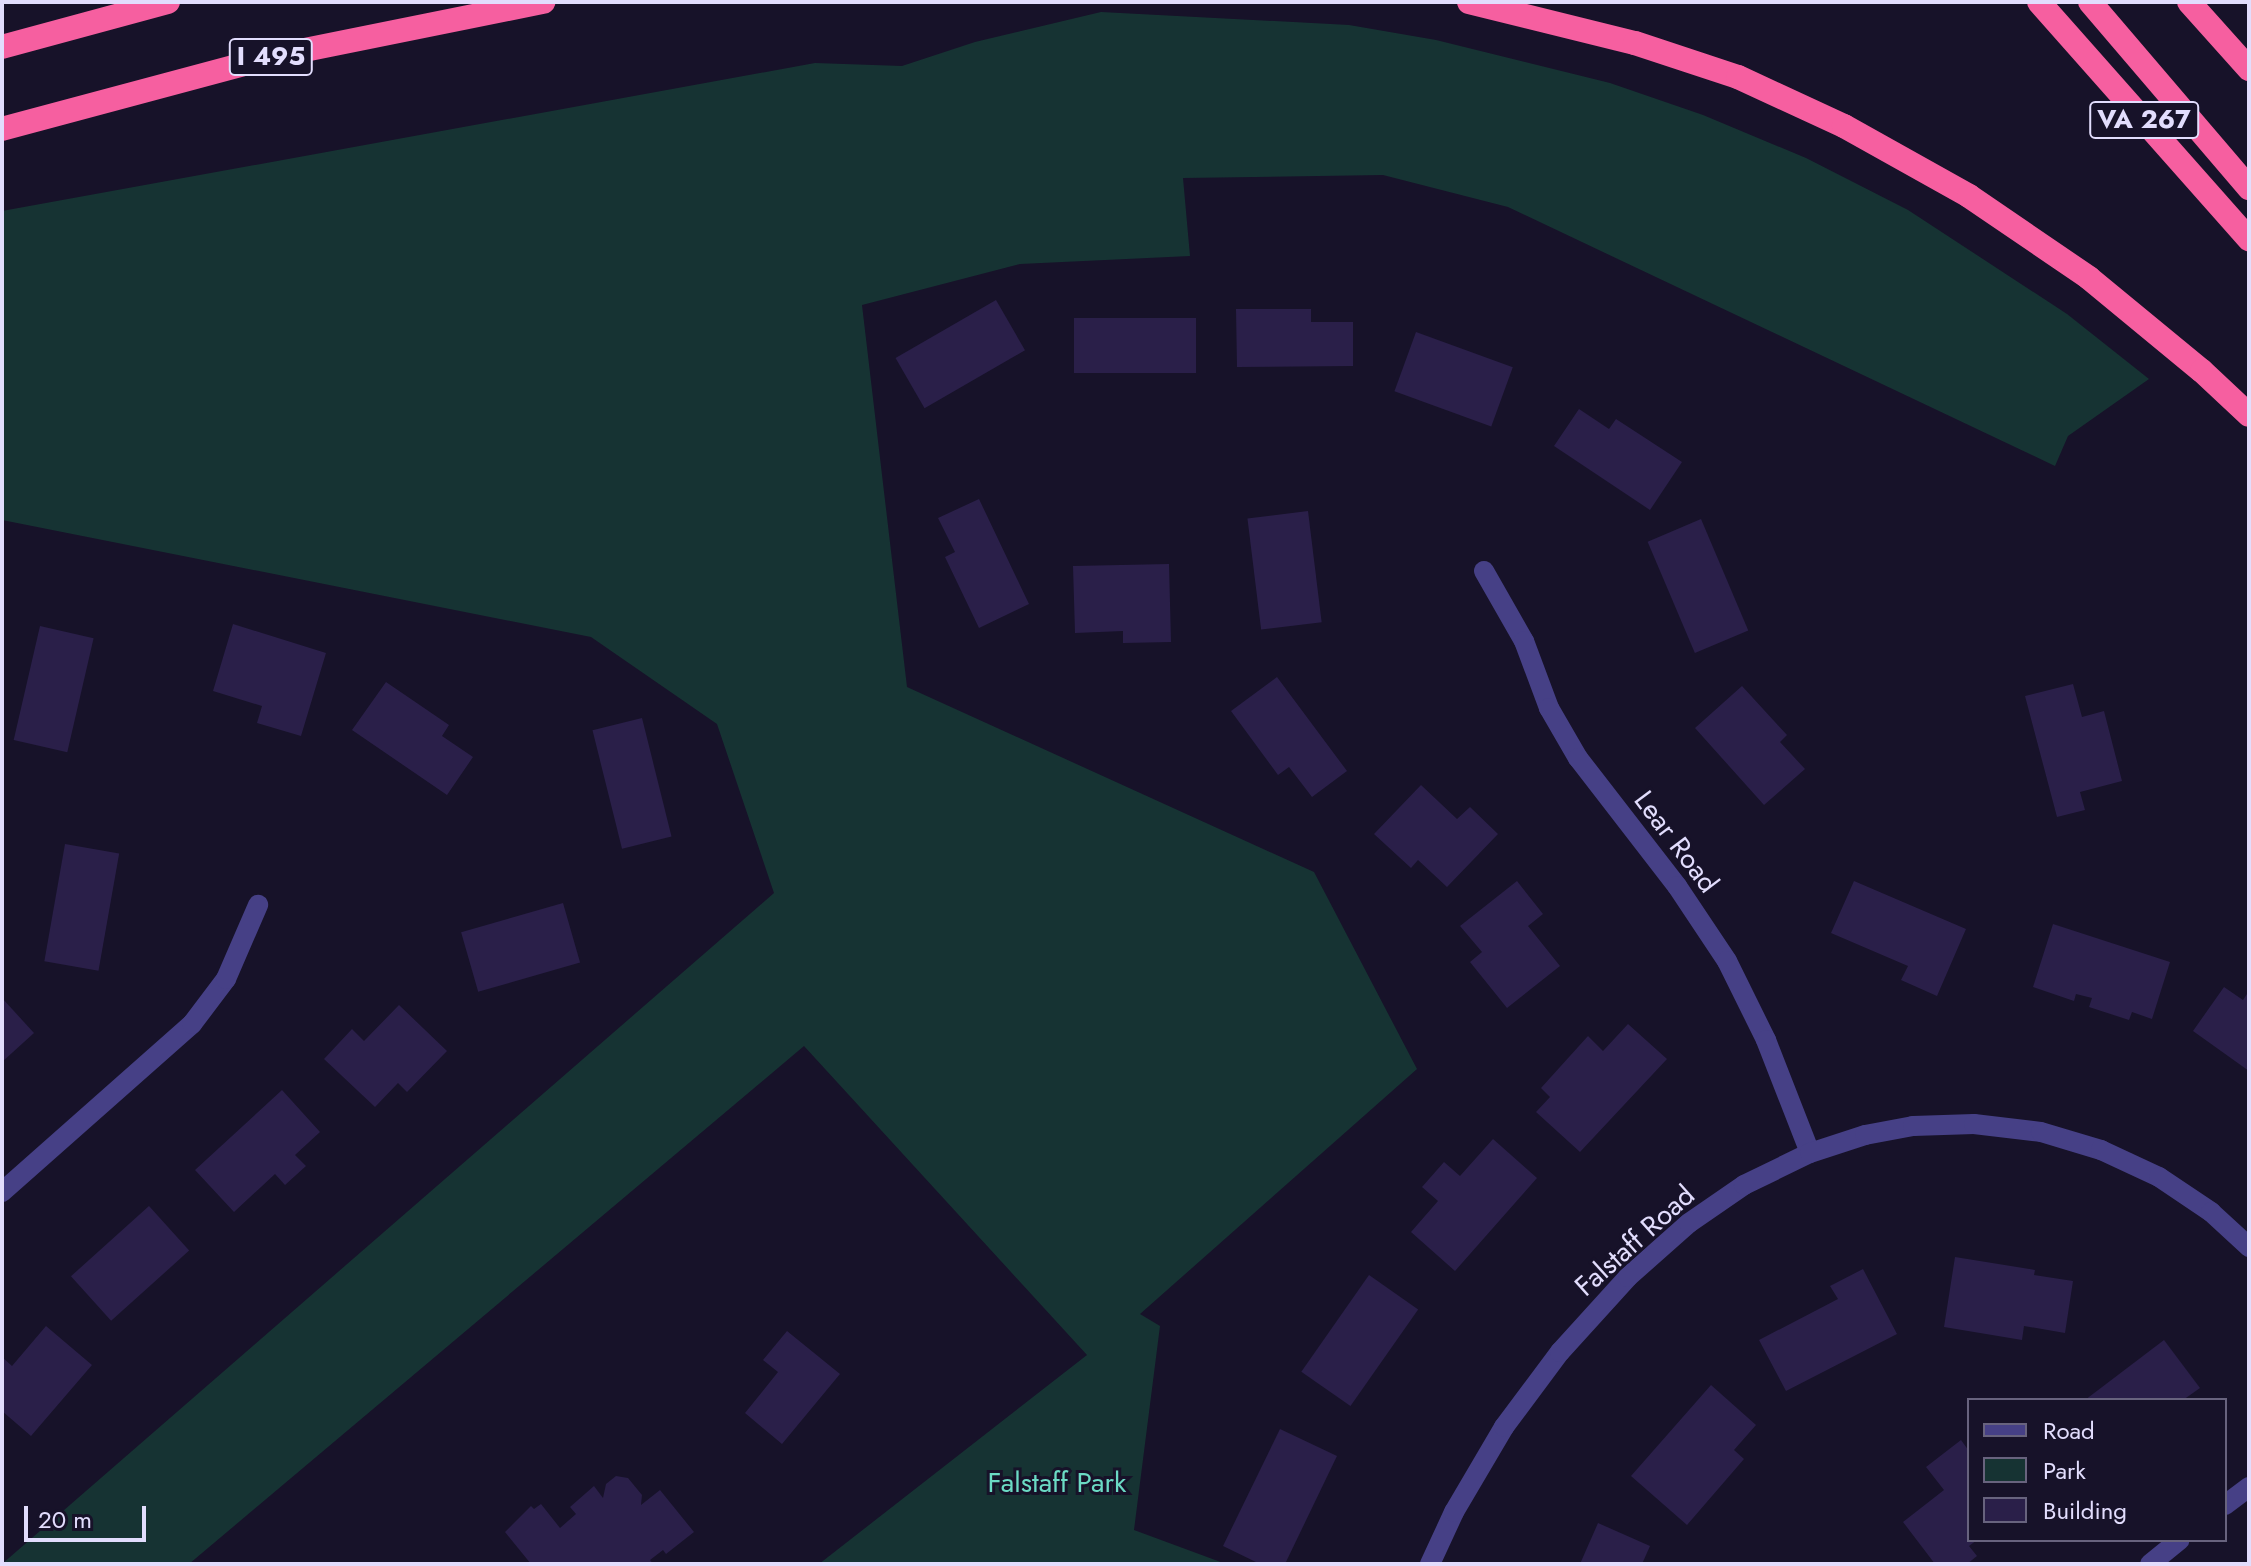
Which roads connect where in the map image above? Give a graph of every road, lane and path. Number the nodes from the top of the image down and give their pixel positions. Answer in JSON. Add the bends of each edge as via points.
{"nodes":[{"id":1,"x":168,"y":2,"type":"edge"},
{"id":2,"x":544,"y":2,"type":"edge"},
{"id":3,"x":1469,"y":2,"type":"edge"},
{"id":4,"x":2039,"y":2,"type":"edge"},
{"id":5,"x":2090,"y":2,"type":"edge"},
{"id":6,"x":2189,"y":2,"type":"edge"},
{"id":7,"x":2,"y":47,"type":"edge"},
{"id":8,"x":2249,"y":69,"type":"edge"},
{"id":9,"x":2,"y":129,"type":"edge"},
{"id":10,"x":2249,"y":188,"type":"edge"},
{"id":11,"x":2249,"y":239,"type":"edge"},
{"id":12,"x":2249,"y":415,"type":"edge"},
{"id":13,"x":1484,"y":571,"type":"dead end"},
{"id":14,"x":258,"y":905,"type":"dead end"},
{"id":15,"x":1810,"y":1153,"type":"junction"},
{"id":16,"x":2,"y":1192,"type":"edge"},
{"id":17,"x":2249,"y":1247,"type":"edge"},
{"id":18,"x":2249,"y":1487,"type":"edge"},
{"id":19,"x":2227,"y":1504,"type":"edge"},
{"id":20,"x":2178,"y":1542,"type":"edge"},
{"id":21,"x":1430,"y":1564,"type":"edge"},
{"id":22,"x":2150,"y":1564,"type":"edge"}],
"edges":[{"from":1,"to":7,"type":"highway"},
{"from":2,"to":9,"type":"highway","number":"I 495","via":[[270,57]]},
{"from":3,"to":12,"type":"highway","via":[[1650,48],[1738,77],[1844,126],[1969,196],[2089,278]]},
{"from":4,"to":11,"type":"highway","number":"VA 267"},
{"from":5,"to":10,"type":"highway"},
{"from":6,"to":8,"type":"highway"},
{"from":13,"to":15,"type":"street","name":"Lear Road","via":[[1524,641],[1549,708],[1578,758],[1677,886],[1727,961],[1766,1040]]},
{"from":14,"to":16,"type":"street","via":[[226,979],[192,1024]]},
{"from":15,"to":17,"type":"street","name":"Falstaff Road","via":[[1913,1126],[1974,1124],[2041,1132],[2101,1150],[2159,1177],[2211,1212]]},
{"from":15,"to":21,"type":"street","name":"Falstaff Road","via":[[1733,1192],[1628,1277],[1560,1352],[1504,1427]]},
{"from":18,"to":19,"type":"street"},
{"from":20,"to":22,"type":"street"}]}
